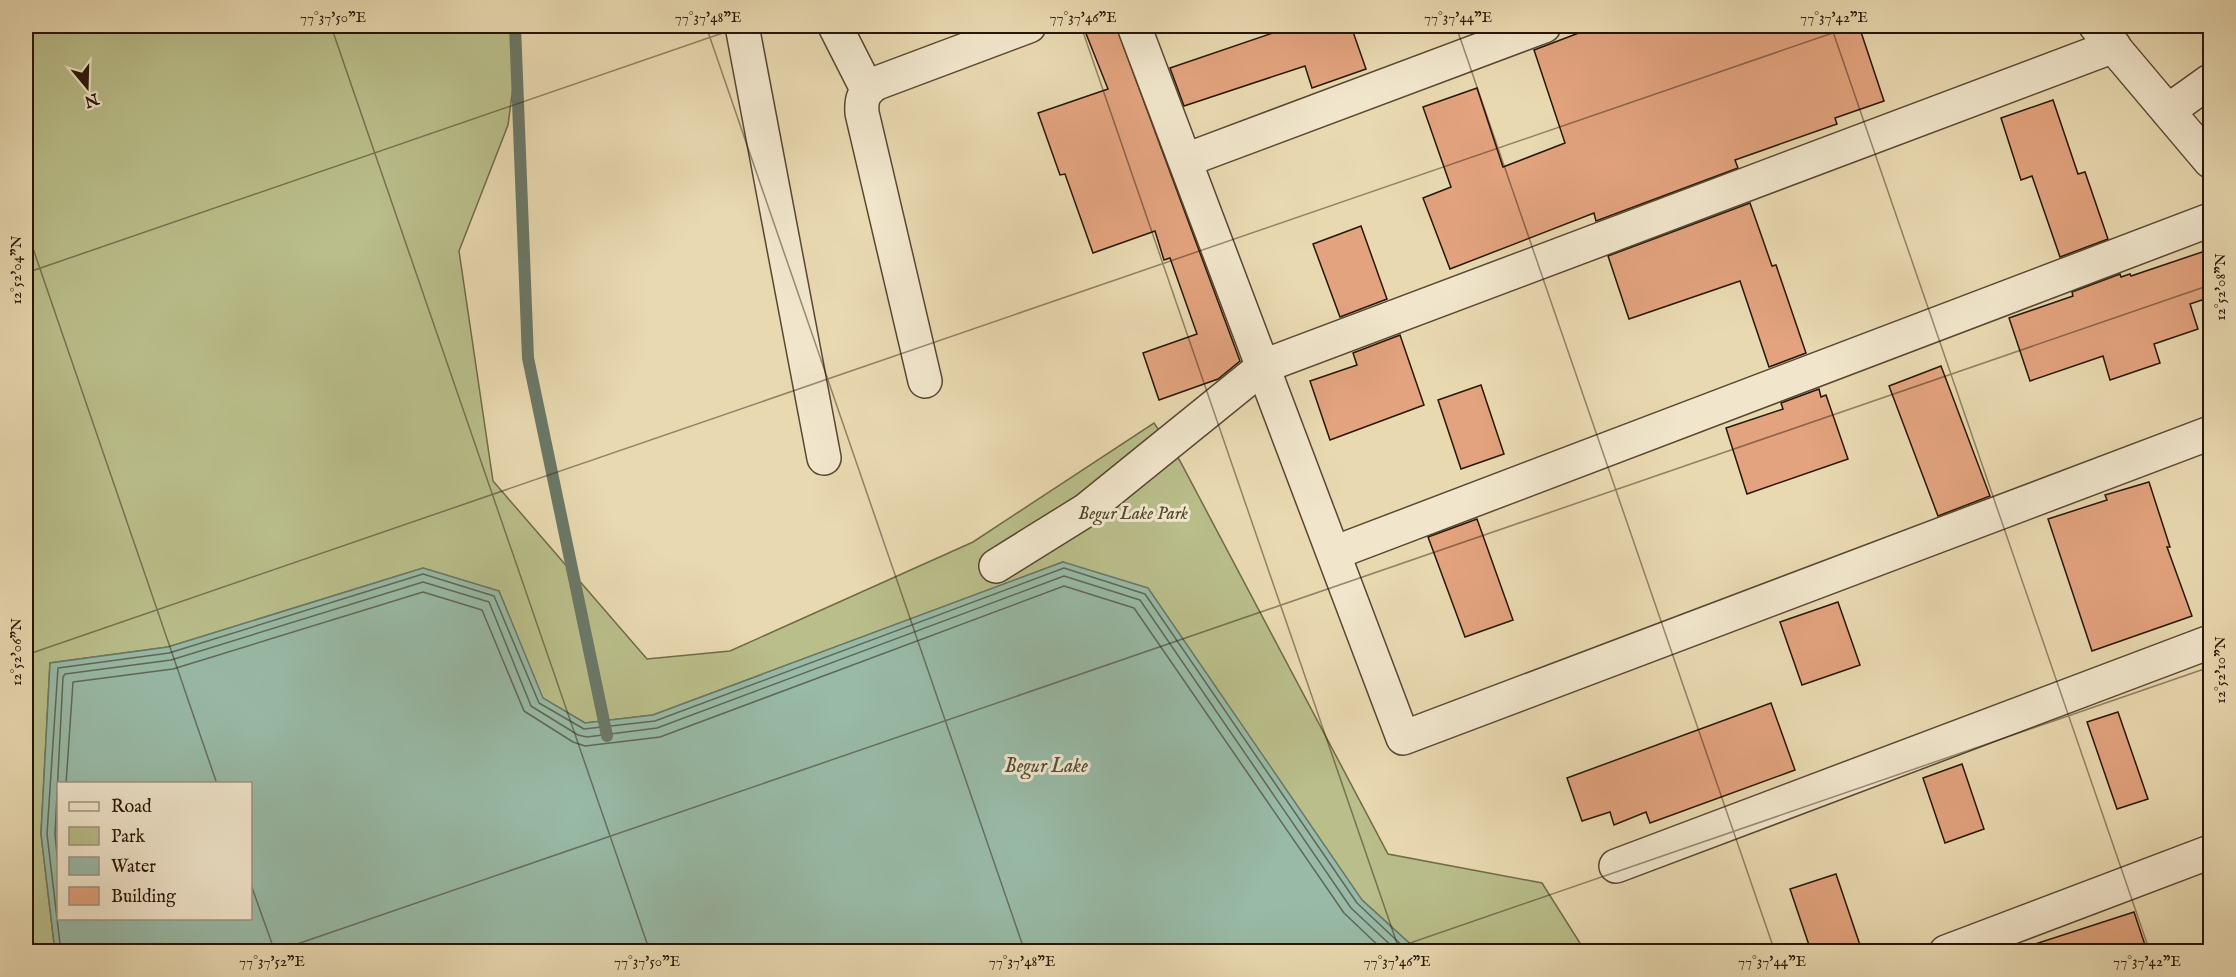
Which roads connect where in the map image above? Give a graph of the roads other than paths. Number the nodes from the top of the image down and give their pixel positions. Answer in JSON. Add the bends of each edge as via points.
{"nodes":[{"id":1,"x":742,"y":26,"type":"edge"},
{"id":2,"x":835,"y":26,"type":"edge"},
{"id":3,"x":1029,"y":26,"type":"edge"},
{"id":4,"x":1134,"y":26,"type":"edge"},
{"id":5,"x":1544,"y":26,"type":"edge"},
{"id":6,"x":2105,"y":36,"type":"edge"},
{"id":7,"x":2211,"y":81,"type":"edge"},
{"id":8,"x":867,"y":89,"type":"junction"},
{"id":9,"x":2168,"y":111,"type":"junction"},
{"id":10,"x":1186,"y":160,"type":"junction"},
{"id":11,"x":2211,"y":161,"type":"edge"},
{"id":12,"x":2211,"y":220,"type":"edge"},
{"id":13,"x":1264,"y":366,"type":"junction"},
{"id":14,"x":925,"y":381,"type":"dead end"},
{"id":15,"x":2211,"y":433,"type":"edge"},
{"id":16,"x":824,"y":458,"type":"dead end"},
{"id":17,"x":1334,"y":553,"type":"junction"},
{"id":18,"x":996,"y":566,"type":"dead end"},
{"id":19,"x":2211,"y":642,"type":"edge"},
{"id":20,"x":2211,"y":852,"type":"edge"},
{"id":21,"x":1616,"y":866,"type":"dead end"},
{"id":22,"x":1946,"y":951,"type":"edge"}],
"edges":[{"from":1,"to":16,"type":"street"},
{"from":2,"to":8,"type":"street"},
{"from":3,"to":8,"type":"street"},
{"from":4,"to":10,"type":"street"},
{"from":5,"to":10,"type":"street"},
{"from":6,"to":9,"type":"street"},
{"from":6,"to":13,"type":"street"},
{"from":7,"to":9,"type":"street"},
{"from":8,"to":14,"type":"street","via":[[861,100],[862,113]]},
{"from":9,"to":11,"type":"street"},
{"from":10,"to":13,"type":"street"},
{"from":12,"to":17,"type":"street"},
{"from":13,"to":17,"type":"street"},
{"from":13,"to":18,"type":"street","via":[[1086,510]]},
{"from":15,"to":17,"type":"street","via":[[1403,738]]},
{"from":19,"to":21,"type":"street"},
{"from":20,"to":22,"type":"street"}]}
